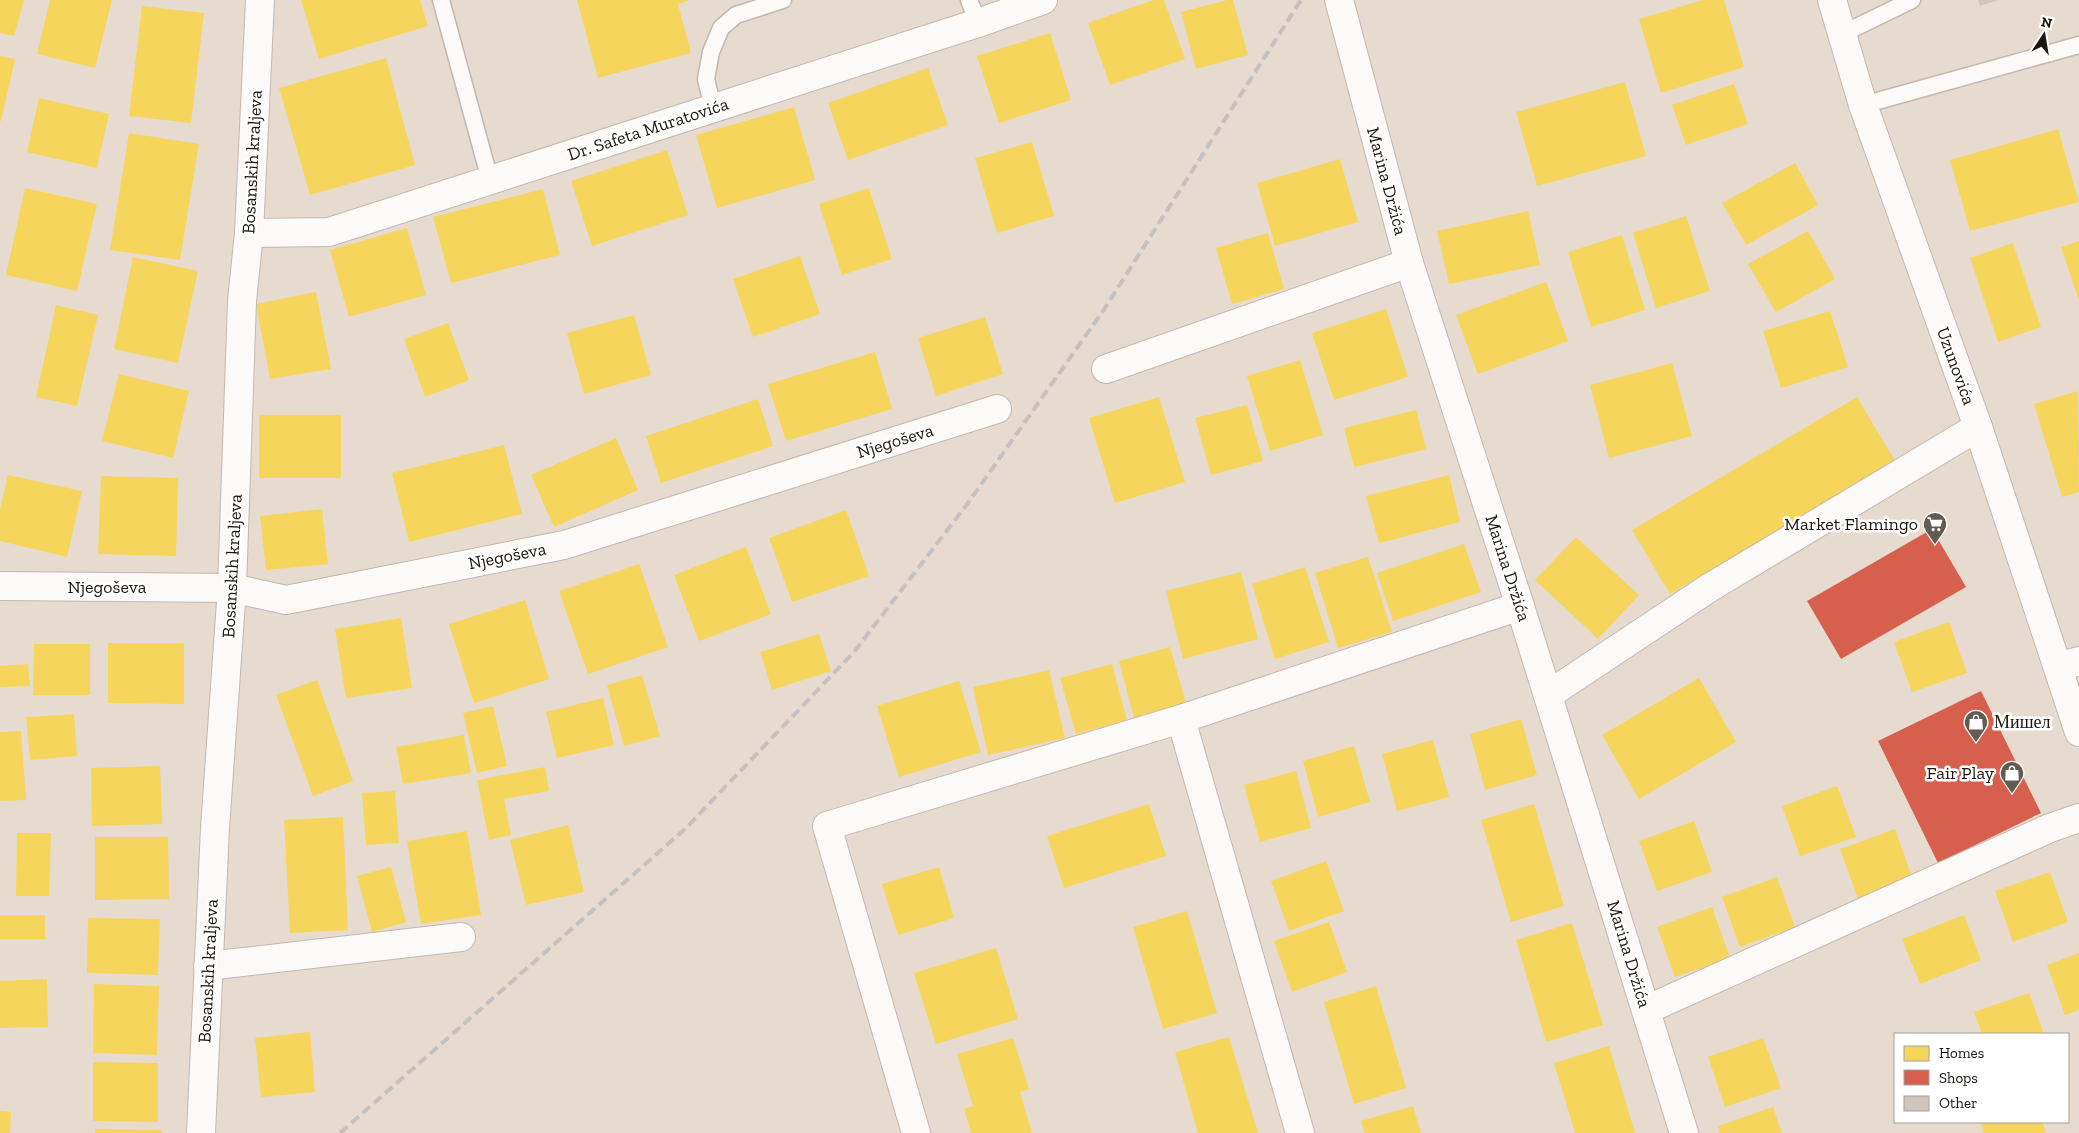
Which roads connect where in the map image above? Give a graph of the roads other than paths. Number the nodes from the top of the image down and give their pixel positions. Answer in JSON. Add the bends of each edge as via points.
{"nodes":[{"id":1,"x":260,"y":0,"type":"edge"},
{"id":2,"x":441,"y":0,"type":"edge"},
{"id":3,"x":783,"y":0,"type":"edge"},
{"id":4,"x":1043,"y":0,"type":"edge"},
{"id":5,"x":1339,"y":0,"type":"edge"},
{"id":6,"x":1832,"y":0,"type":"edge"},
{"id":7,"x":1912,"y":0,"type":"edge"},
{"id":8,"x":974,"y":12,"type":"edge"},
{"id":9,"x":1842,"y":34,"type":"junction"},
{"id":10,"x":2079,"y":44,"type":"edge"},
{"id":11,"x":1863,"y":105,"type":"junction"},
{"id":12,"x":713,"y":108,"type":"junction"},
{"id":13,"x":490,"y":180,"type":"junction"},
{"id":14,"x":249,"y":232,"type":"junction"},
{"id":15,"x":1409,"y":263,"type":"junction"},
{"id":16,"x":1106,"y":369,"type":"dead end"},
{"id":17,"x":997,"y":409,"type":"dead end"},
{"id":18,"x":1978,"y":427,"type":"junction"},
{"id":19,"x":0,"y":586,"type":"edge"},
{"id":20,"x":232,"y":588,"type":"junction"},
{"id":21,"x":1520,"y":606,"type":"junction"},
{"id":22,"x":2068,"y":664,"type":"edge"},
{"id":23,"x":1548,"y":695,"type":"junction"},
{"id":24,"x":1181,"y":719,"type":"junction"},
{"id":25,"x":2079,"y":732,"type":"edge"},
{"id":26,"x":2079,"y":818,"type":"edge"},
{"id":27,"x":461,"y":937,"type":"dead end"},
{"id":28,"x":208,"y":966,"type":"junction"},
{"id":29,"x":1646,"y":1010,"type":"junction"},
{"id":30,"x":201,"y":1133,"type":"edge"},
{"id":31,"x":916,"y":1133,"type":"edge"},
{"id":32,"x":1300,"y":1133,"type":"edge"},
{"id":33,"x":1684,"y":1133,"type":"edge"}],
"edges":[{"from":1,"to":14,"type":"street","name":"Bosanskih kraljeva"},
{"from":2,"to":13,"type":"lane"},
{"from":3,"to":12,"type":"lane","via":[[736,15],[722,28],[711,52],[706,79]]},
{"from":4,"to":8,"type":"street","name":"Dr. Safeta Muratovića"},
{"from":5,"to":15,"type":"street","name":"Marina Držića"},
{"from":6,"to":9,"type":"street","name":"Uzunovića"},
{"from":7,"to":9,"type":"lane"},
{"from":8,"to":12,"type":"street","name":"Dr. Safeta Muratovića"},
{"from":9,"to":11,"type":"street","name":"Uzunovića"},
{"from":10,"to":11,"type":"lane"},
{"from":11,"to":18,"type":"street","name":"Uzunovića"},
{"from":12,"to":13,"type":"street","name":"Dr. Safeta Muratovića"},
{"from":13,"to":14,"type":"street","name":"Dr. Safeta Muratovića","via":[[329,232]]},
{"from":14,"to":20,"type":"street","name":"Bosanskih kraljeva","via":[[242,301]]},
{"from":15,"to":16,"type":"street"},
{"from":15,"to":21,"type":"street","name":"Marina Držića"},
{"from":17,"to":20,"type":"street","name":"Njegoševa","via":[[564,545],[286,600]]},
{"from":18,"to":22,"type":"street","name":"Uzunovića"},
{"from":18,"to":23,"type":"street","via":[[1708,588]]},
{"from":19,"to":20,"type":"street","name":"Njegoševa"},
{"from":20,"to":28,"type":"street","name":"Bosanskih kraljeva"},
{"from":21,"to":23,"type":"street","name":"Marina Držića"},
{"from":21,"to":24,"type":"street"},
{"from":22,"to":25,"type":"street","name":"Uzunovića"},
{"from":23,"to":29,"type":"street","name":"Marina Držića"},
{"from":24,"to":31,"type":"street","via":[[827,826]]},
{"from":24,"to":32,"type":"street"},
{"from":26,"to":29,"type":"street","via":[[2050,828]]},
{"from":27,"to":28,"type":"street"},
{"from":28,"to":30,"type":"street","name":"Bosanskih kraljeva"},
{"from":29,"to":33,"type":"street","name":"Marina Držića"}]}
